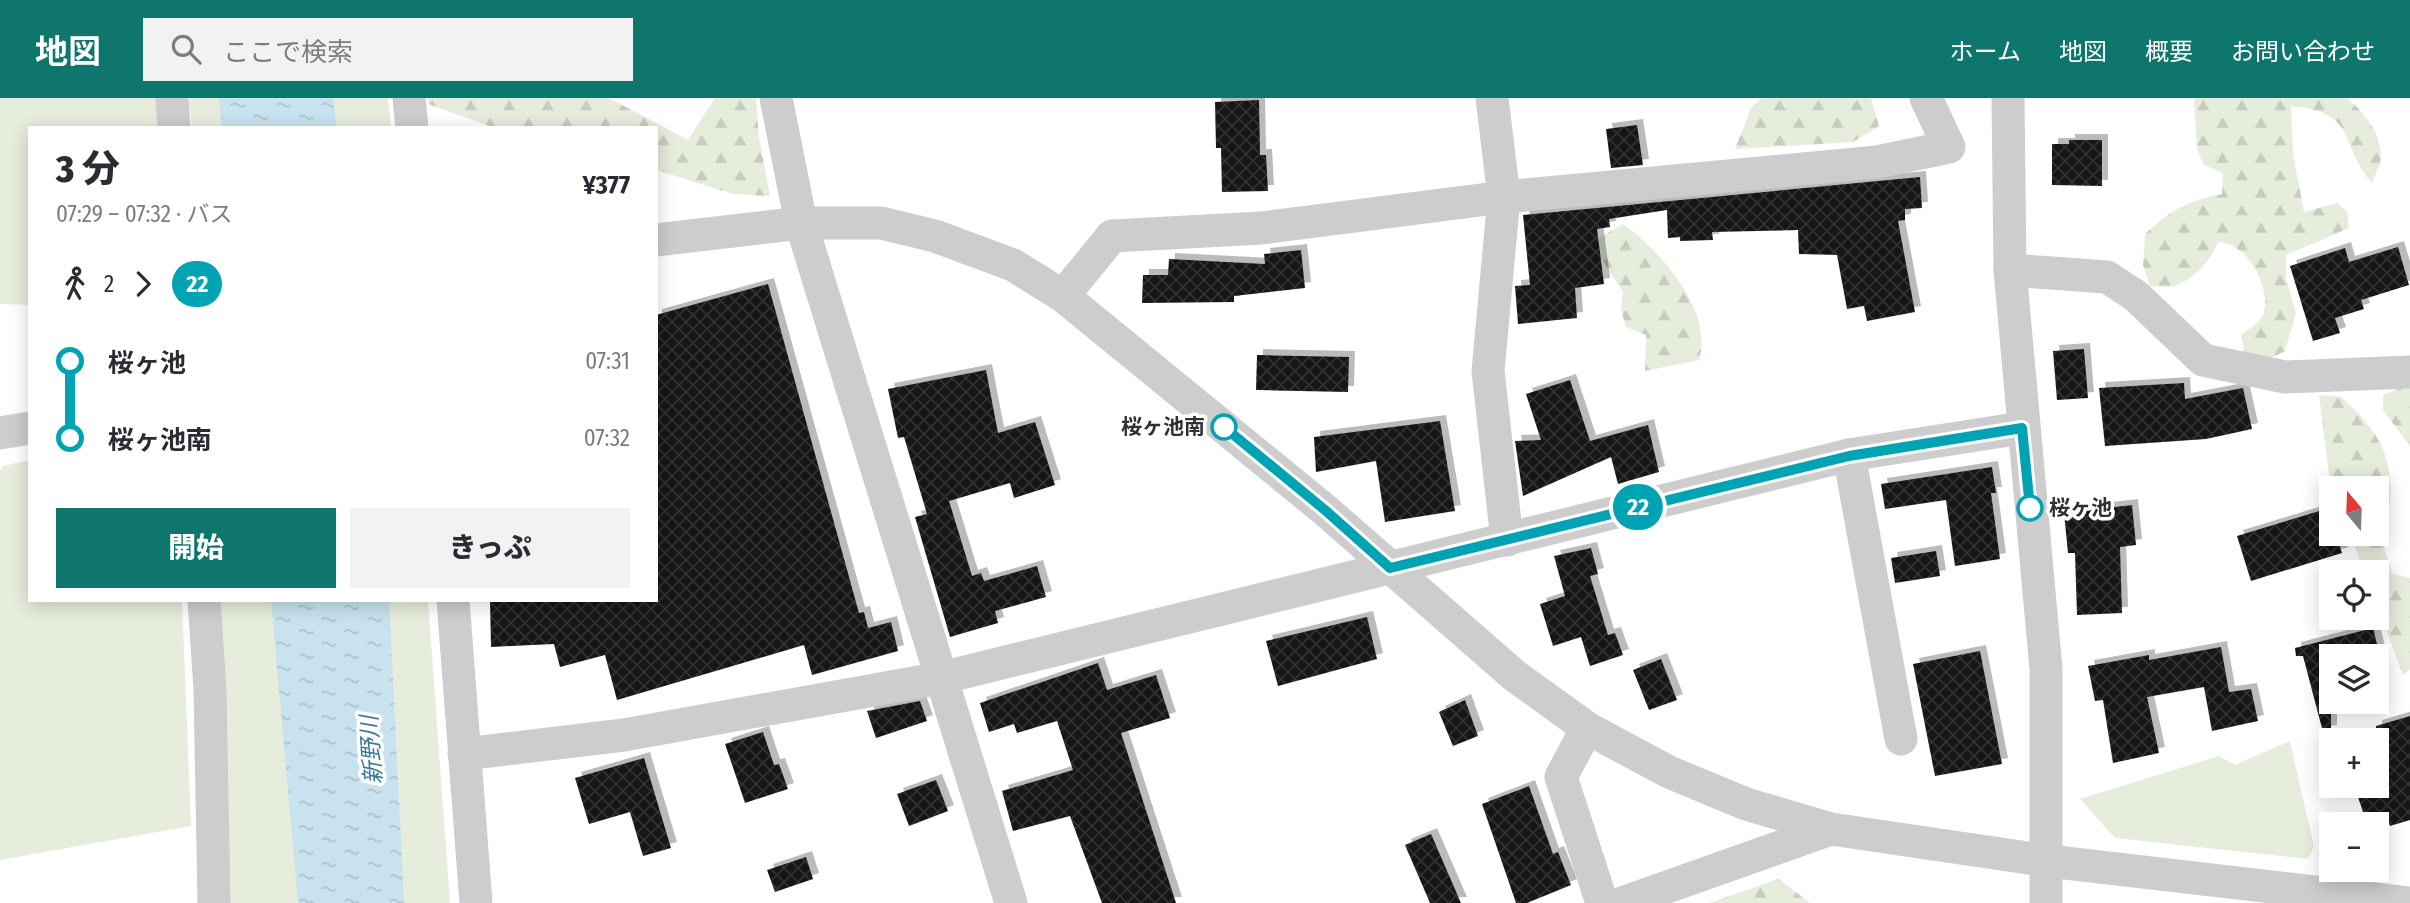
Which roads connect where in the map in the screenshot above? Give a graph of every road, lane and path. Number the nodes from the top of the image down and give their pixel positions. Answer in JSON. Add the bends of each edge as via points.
{"nodes":[{"id":1,"x":172,"y":98,"type":"edge"},
{"id":2,"x":409,"y":98,"type":"edge"},
{"id":3,"x":776,"y":98,"type":"edge"},
{"id":4,"x":1492,"y":98,"type":"edge"},
{"id":5,"x":1926,"y":98,"type":"edge"},
{"id":6,"x":2008,"y":98,"type":"edge"},
{"id":7,"x":174,"y":126,"type":"edge"},
{"id":8,"x":412,"y":126,"type":"edge"},
{"id":9,"x":1504,"y":197,"type":"junction"},
{"id":10,"x":802,"y":223,"type":"junction"},
{"id":11,"x":658,"y":240,"type":"edge"},
{"id":12,"x":2010,"y":270,"type":"junction"},
{"id":13,"x":1063,"y":296,"type":"junction"},
{"id":14,"x":2410,"y":372,"type":"edge"},
{"id":15,"x":28,"y":428,"type":"edge"},
{"id":16,"x":2022,"y":428,"type":"junction"},
{"id":17,"x":0,"y":433,"type":"edge"},
{"id":18,"x":1849,"y":456,"type":"junction"},
{"id":19,"x":1507,"y":540,"type":"junction"},
{"id":20,"x":1390,"y":568,"type":"junction"},
{"id":21,"x":204,"y":602,"type":"edge"},
{"id":22,"x":453,"y":602,"type":"edge"},
{"id":23,"x":942,"y":678,"type":"junction"},
{"id":24,"x":1587,"y":728,"type":"junction"},
{"id":25,"x":1901,"y":738,"type":"dead end"},
{"id":26,"x":464,"y":754,"type":"junction"},
{"id":27,"x":1831,"y":829,"type":"junction"},
{"id":28,"x":2048,"y":861,"type":"junction"},
{"id":29,"x":214,"y":903,"type":"edge"},
{"id":30,"x":476,"y":903,"type":"edge"},
{"id":31,"x":1011,"y":903,"type":"edge"},
{"id":32,"x":1602,"y":903,"type":"edge"},
{"id":33,"x":1622,"y":903,"type":"edge"},
{"id":34,"x":2046,"y":903,"type":"edge"},
{"id":35,"x":2410,"y":903,"type":"edge"}],
"edges":[{"from":1,"to":7,"type":"street"},
{"from":2,"to":8,"type":"street"},
{"from":3,"to":10,"type":"street"},
{"from":4,"to":9,"type":"street"},
{"from":5,"to":9,"type":"street","via":[[1949,147],[1877,162]]},
{"from":6,"to":12,"type":"street"},
{"from":9,"to":13,"type":"street","via":[[1262,228],[1112,236]]},
{"from":9,"to":19,"type":"street","via":[[1489,371]]},
{"from":10,"to":11,"type":"street"},
{"from":10,"to":13,"type":"street","via":[[881,223],[935,236],[1013,265]]},
{"from":10,"to":23,"type":"street"},
{"from":12,"to":14,"type":"street","via":[[2107,277],[2136,296],[2203,360],[2285,377]]},
{"from":12,"to":16,"type":"street"},
{"from":13,"to":20,"type":"street"},
{"from":15,"to":17,"type":"street"},
{"from":16,"to":18,"type":"street"},
{"from":16,"to":28,"type":"street","via":[[2046,669]]},
{"from":18,"to":19,"type":"street"},
{"from":18,"to":25,"type":"street"},
{"from":19,"to":20,"type":"street"},
{"from":20,"to":23,"type":"street"},
{"from":20,"to":24,"type":"street","via":[[1515,676]]},
{"from":21,"to":29,"type":"street"},
{"from":22,"to":26,"type":"street"},
{"from":23,"to":26,"type":"street","via":[[624,734]]},
{"from":23,"to":31,"type":"street"},
{"from":24,"to":27,"type":"street","via":[[1669,772],[1746,804]]},
{"from":24,"to":32,"type":"street","via":[[1560,777]]},
{"from":26,"to":30,"type":"street"},
{"from":27,"to":28,"type":"street"},
{"from":27,"to":33,"type":"street"},
{"from":28,"to":34,"type":"street"},
{"from":28,"to":35,"type":"street"}]}
